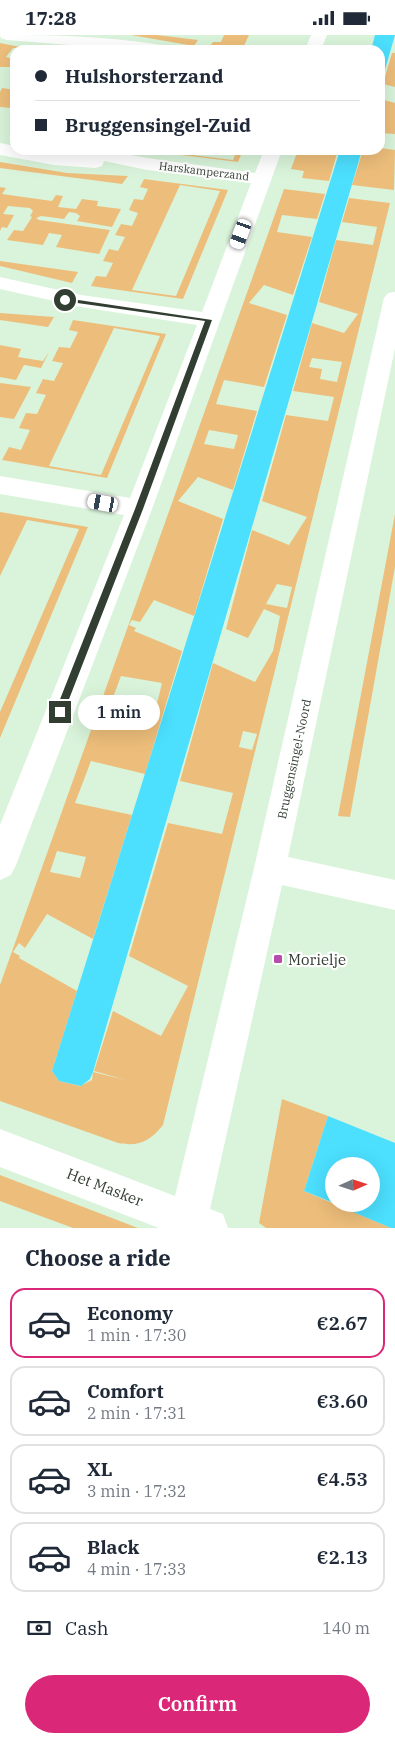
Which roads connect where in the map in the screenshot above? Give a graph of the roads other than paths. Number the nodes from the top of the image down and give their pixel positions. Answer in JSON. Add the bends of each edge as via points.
{"nodes":[{"id":1,"x":7,"y":35,"type":"edge"},
{"id":2,"x":46,"y":39,"type":"junction"},
{"id":3,"x":73,"y":45,"type":"edge"},
{"id":4,"x":126,"y":45,"type":"edge"},
{"id":5,"x":32,"y":155,"type":"edge"},
{"id":6,"x":100,"y":155,"type":"edge"},
{"id":7,"x":271,"y":155,"type":"edge"},
{"id":8,"x":148,"y":164,"type":"junction"},
{"id":9,"x":261,"y":179,"type":"junction"},
{"id":10,"x":0,"y":283,"type":"edge"},
{"id":11,"x":0,"y":296,"type":"edge"},
{"id":12,"x":395,"y":298,"type":"edge"},
{"id":13,"x":81,"y":301,"type":"junction"},
{"id":14,"x":209,"y":320,"type":"junction"},
{"id":15,"x":0,"y":485,"type":"edge"},
{"id":16,"x":139,"y":509,"type":"junction"},
{"id":17,"x":1,"y":861,"type":"edge"},
{"id":18,"x":270,"y":868,"type":"junction"},
{"id":19,"x":395,"y":895,"type":"edge"},
{"id":20,"x":0,"y":1148,"type":"edge"},
{"id":21,"x":199,"y":1223,"type":"edge"}],
"edges":[{"from":1,"to":2,"type":"street"},
{"from":2,"to":3,"type":"street"},
{"from":2,"to":4,"type":"street"},
{"from":5,"to":8,"type":"street","name":"Harskamperzand"},
{"from":6,"to":8,"type":"street","name":"Harskamperzand"},
{"from":7,"to":9,"type":"street"},
{"from":8,"to":9,"type":"street","name":"Harskamperzand"},
{"from":9,"to":14,"type":"street"},
{"from":10,"to":13,"type":"street"},
{"from":11,"to":13,"type":"street"},
{"from":12,"to":18,"type":"street","name":"Bruggensingel-Noord"},
{"from":13,"to":14,"type":"street"},
{"from":14,"to":16,"type":"street"},
{"from":15,"to":16,"type":"street"},
{"from":16,"to":17,"type":"street"},
{"from":18,"to":19,"type":"street"},
{"from":18,"to":21,"type":"street","name":"Bruggensingel-Noord","via":[[249,953]]},
{"from":20,"to":21,"type":"street","name":"Het Masker"}]}
